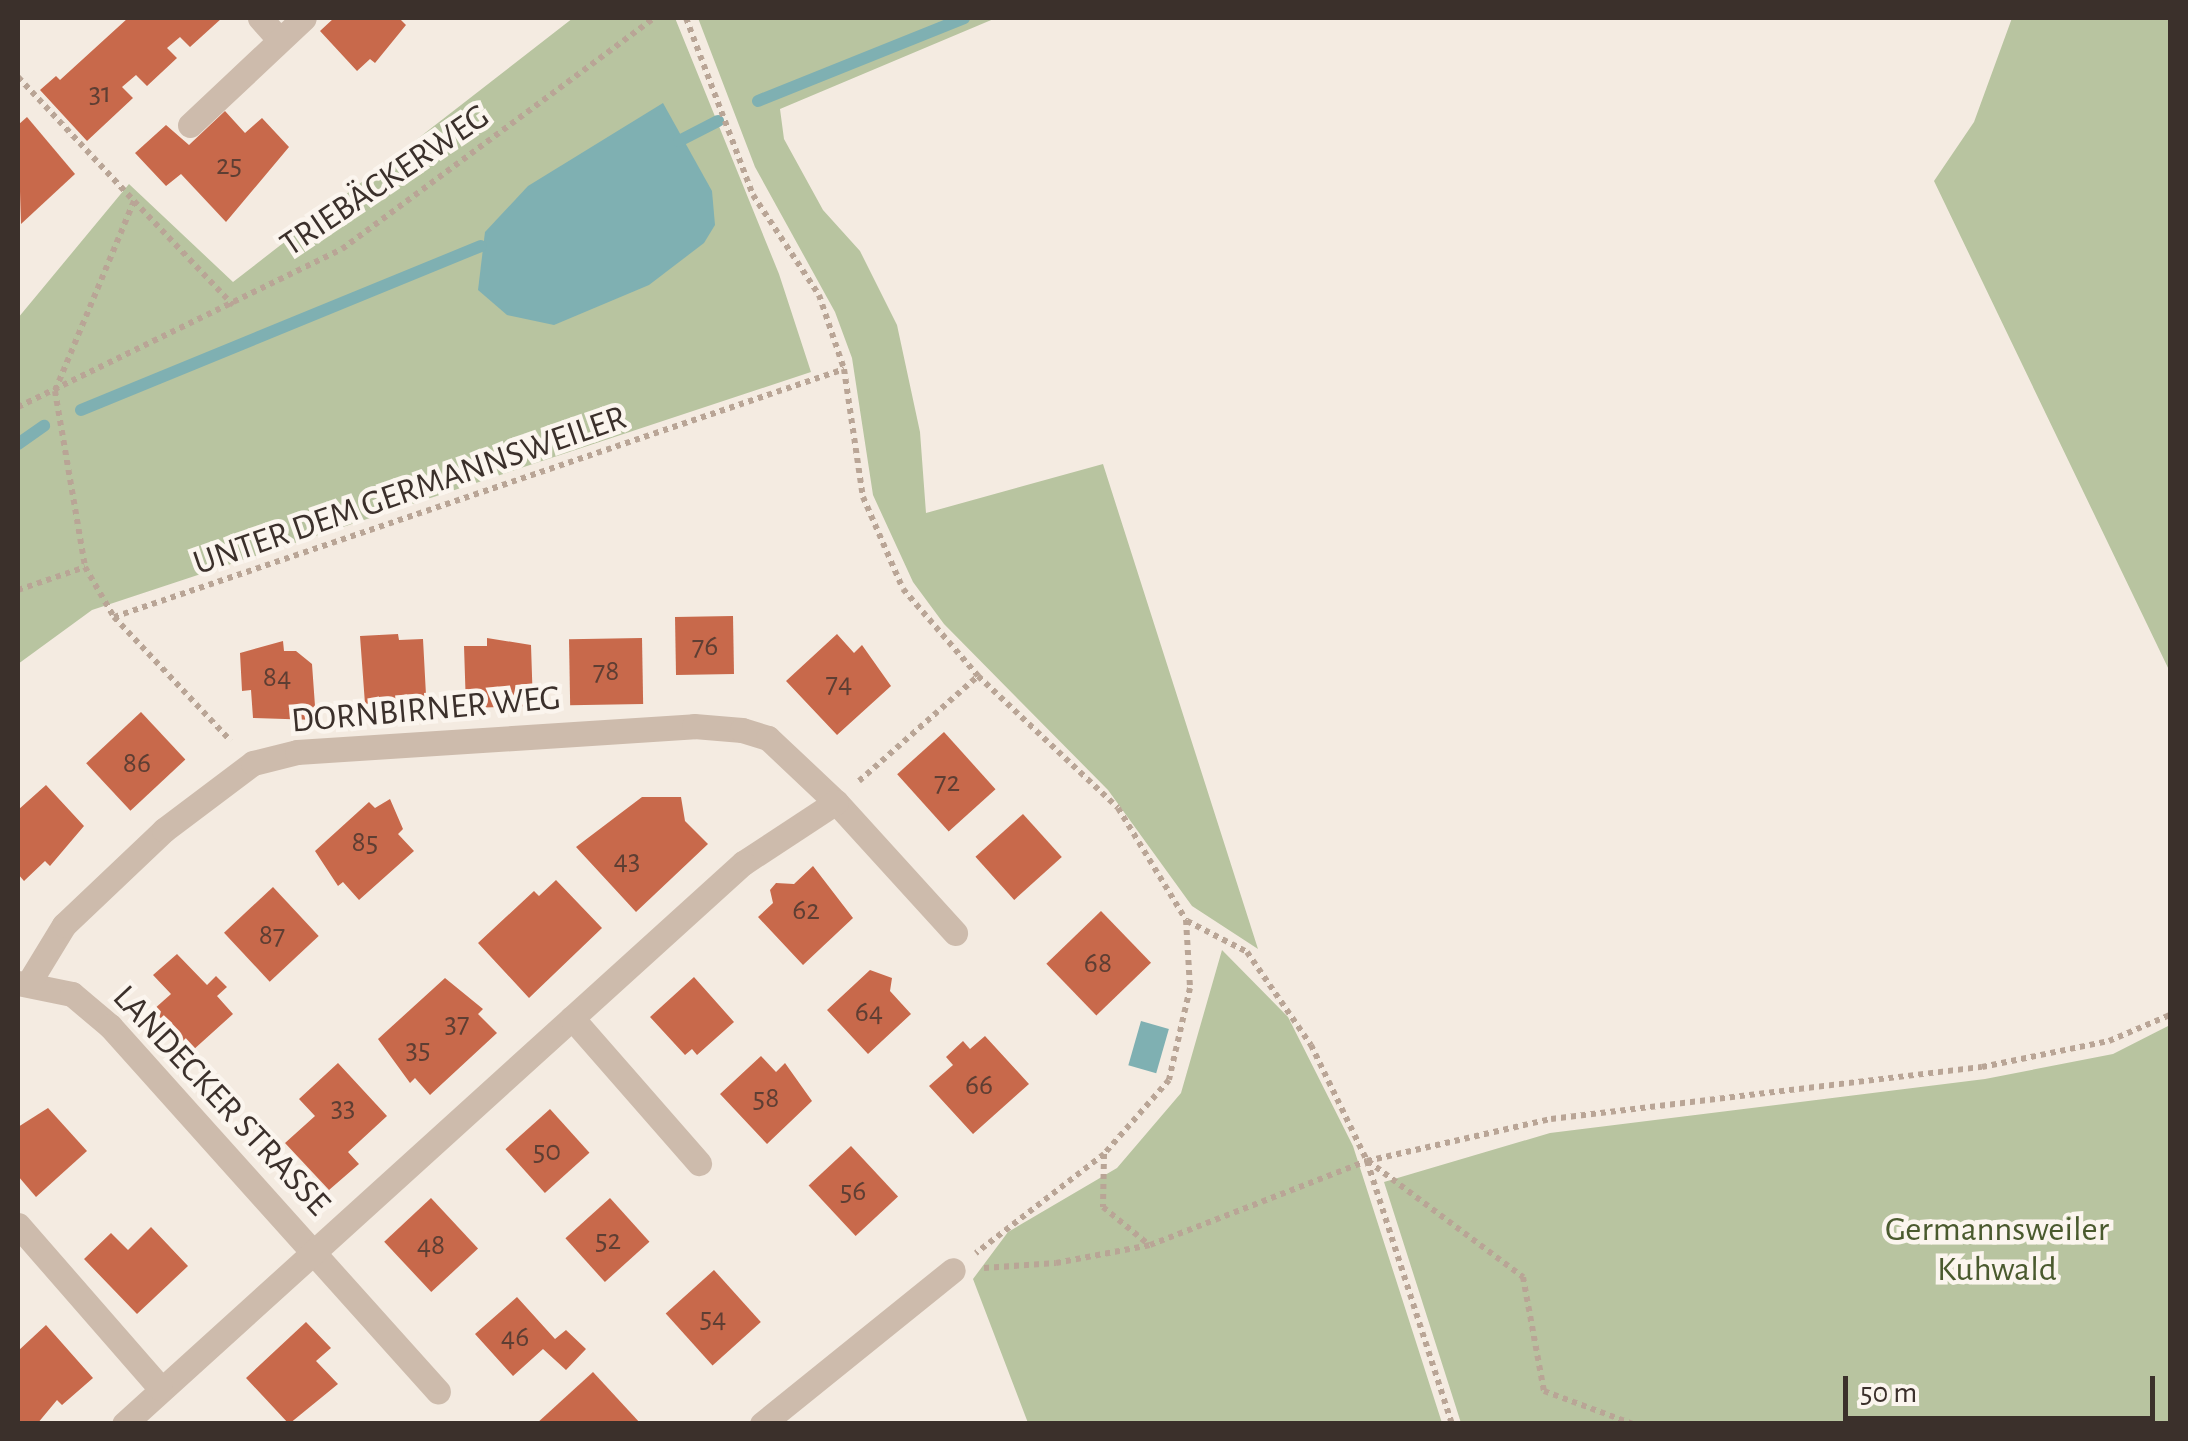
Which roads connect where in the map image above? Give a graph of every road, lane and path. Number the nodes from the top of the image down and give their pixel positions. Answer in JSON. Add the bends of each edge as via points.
{"nodes":[{"id":1,"x":260,"y":18,"type":"edge"},
{"id":2,"x":304,"y":18,"type":"edge"},
{"id":3,"x":654,"y":18,"type":"edge"},
{"id":4,"x":686,"y":18,"type":"edge"},
{"id":5,"x":280,"y":39,"type":"junction"},
{"id":6,"x":18,"y":77,"type":"edge"},
{"id":7,"x":190,"y":126,"type":"dead end"},
{"id":8,"x":134,"y":202,"type":"junction"},
{"id":9,"x":233,"y":305,"type":"junction"},
{"id":10,"x":844,"y":369,"type":"junction"},
{"id":11,"x":55,"y":391,"type":"junction"},
{"id":12,"x":18,"y":407,"type":"edge"},
{"id":13,"x":85,"y":566,"type":"junction"},
{"id":14,"x":18,"y":590,"type":"edge"},
{"id":15,"x":114,"y":618,"type":"junction"},
{"id":16,"x":978,"y":676,"type":"junction"},
{"id":17,"x":253,"y":763,"type":"junction"},
{"id":18,"x":836,"y":802,"type":"junction"},
{"id":19,"x":1186,"y":920,"type":"junction"},
{"id":20,"x":955,"y":933,"type":"dead end"},
{"id":21,"x":23,"y":983,"type":"edge"},
{"id":22,"x":2170,"y":1015,"type":"edge"},
{"id":23,"x":572,"y":1018,"type":"junction"},
{"id":24,"x":1104,"y":1154,"type":"junction"},
{"id":25,"x":1367,"y":1160,"type":"junction"},
{"id":26,"x":699,"y":1163,"type":"dead end"},
{"id":27,"x":18,"y":1225,"type":"edge"},
{"id":28,"x":1150,"y":1245,"type":"junction"},
{"id":29,"x":314,"y":1254,"type":"junction"},
{"id":30,"x":953,"y":1270,"type":"junction"},
{"id":31,"x":160,"y":1388,"type":"junction"},
{"id":32,"x":438,"y":1392,"type":"dead end"},
{"id":33,"x":124,"y":1424,"type":"edge"},
{"id":34,"x":762,"y":1424,"type":"edge"},
{"id":35,"x":1452,"y":1424,"type":"edge"},
{"id":36,"x":1633,"y":1424,"type":"edge"}],
"edges":[{"from":1,"to":5,"type":"street"},
{"from":2,"to":5,"type":"street"},
{"from":3,"to":9,"type":"path","name":"TRIEBÄCKERWEG","via":[[342,249]]},
{"from":4,"to":10,"type":"path","via":[[753,196],[818,295]]},
{"from":5,"to":7,"type":"street"},
{"from":6,"to":8,"type":"path"},
{"from":8,"to":9,"type":"path"},
{"from":8,"to":11,"type":"path"},
{"from":9,"to":11,"type":"path","name":"TRIEBÄCKERWEG"},
{"from":10,"to":15,"type":"path","name":"UNTER DEM GERMANNSWEILER"},
{"from":10,"to":16,"type":"path","via":[[863,497],[902,589]]},
{"from":11,"to":12,"type":"path","name":"TRIEBÄCKERWEG"},
{"from":11,"to":13,"type":"path"},
{"from":13,"to":14,"type":"path"},
{"from":13,"to":15,"type":"path"},
{"from":15,"to":17,"type":"path"},
{"from":16,"to":18,"type":"path"},
{"from":16,"to":19,"type":"path","via":[[1118,808]]},
{"from":17,"to":18,"type":"street","name":"DORNBIRNER WEG","via":[[349,746],[694,726],[768,738]]},
{"from":17,"to":21,"type":"street","name":"DORNBIRNER WEG","via":[[164,830],[64,925]]},
{"from":18,"to":20,"type":"street","name":"DORNBIRNER WEG"},
{"from":18,"to":23,"type":"street","via":[[742,863]]},
{"from":19,"to":24,"type":"path","via":[[1190,988],[1169,1080]]},
{"from":19,"to":25,"type":"path","via":[[1247,952],[1281,994]]},
{"from":21,"to":29,"type":"street","name":"LANDECKER STRASSE","via":[[72,994],[110,1026]]},
{"from":22,"to":25,"type":"path","via":[[2109,1041],[1982,1067],[1551,1119]]},
{"from":23,"to":26,"type":"street"},
{"from":23,"to":29,"type":"street"},
{"from":24,"to":28,"type":"path","via":[[1103,1207]]},
{"from":24,"to":30,"type":"path"},
{"from":25,"to":28,"type":"path"},
{"from":25,"to":35,"type":"path"},
{"from":25,"to":36,"type":"path","via":[[1523,1277],[1544,1390]]},
{"from":27,"to":31,"type":"street"},
{"from":28,"to":30,"type":"path","via":[[1056,1264]]},
{"from":29,"to":31,"type":"street"},
{"from":29,"to":32,"type":"street"},
{"from":30,"to":34,"type":"street"},
{"from":31,"to":33,"type":"street"}]}
